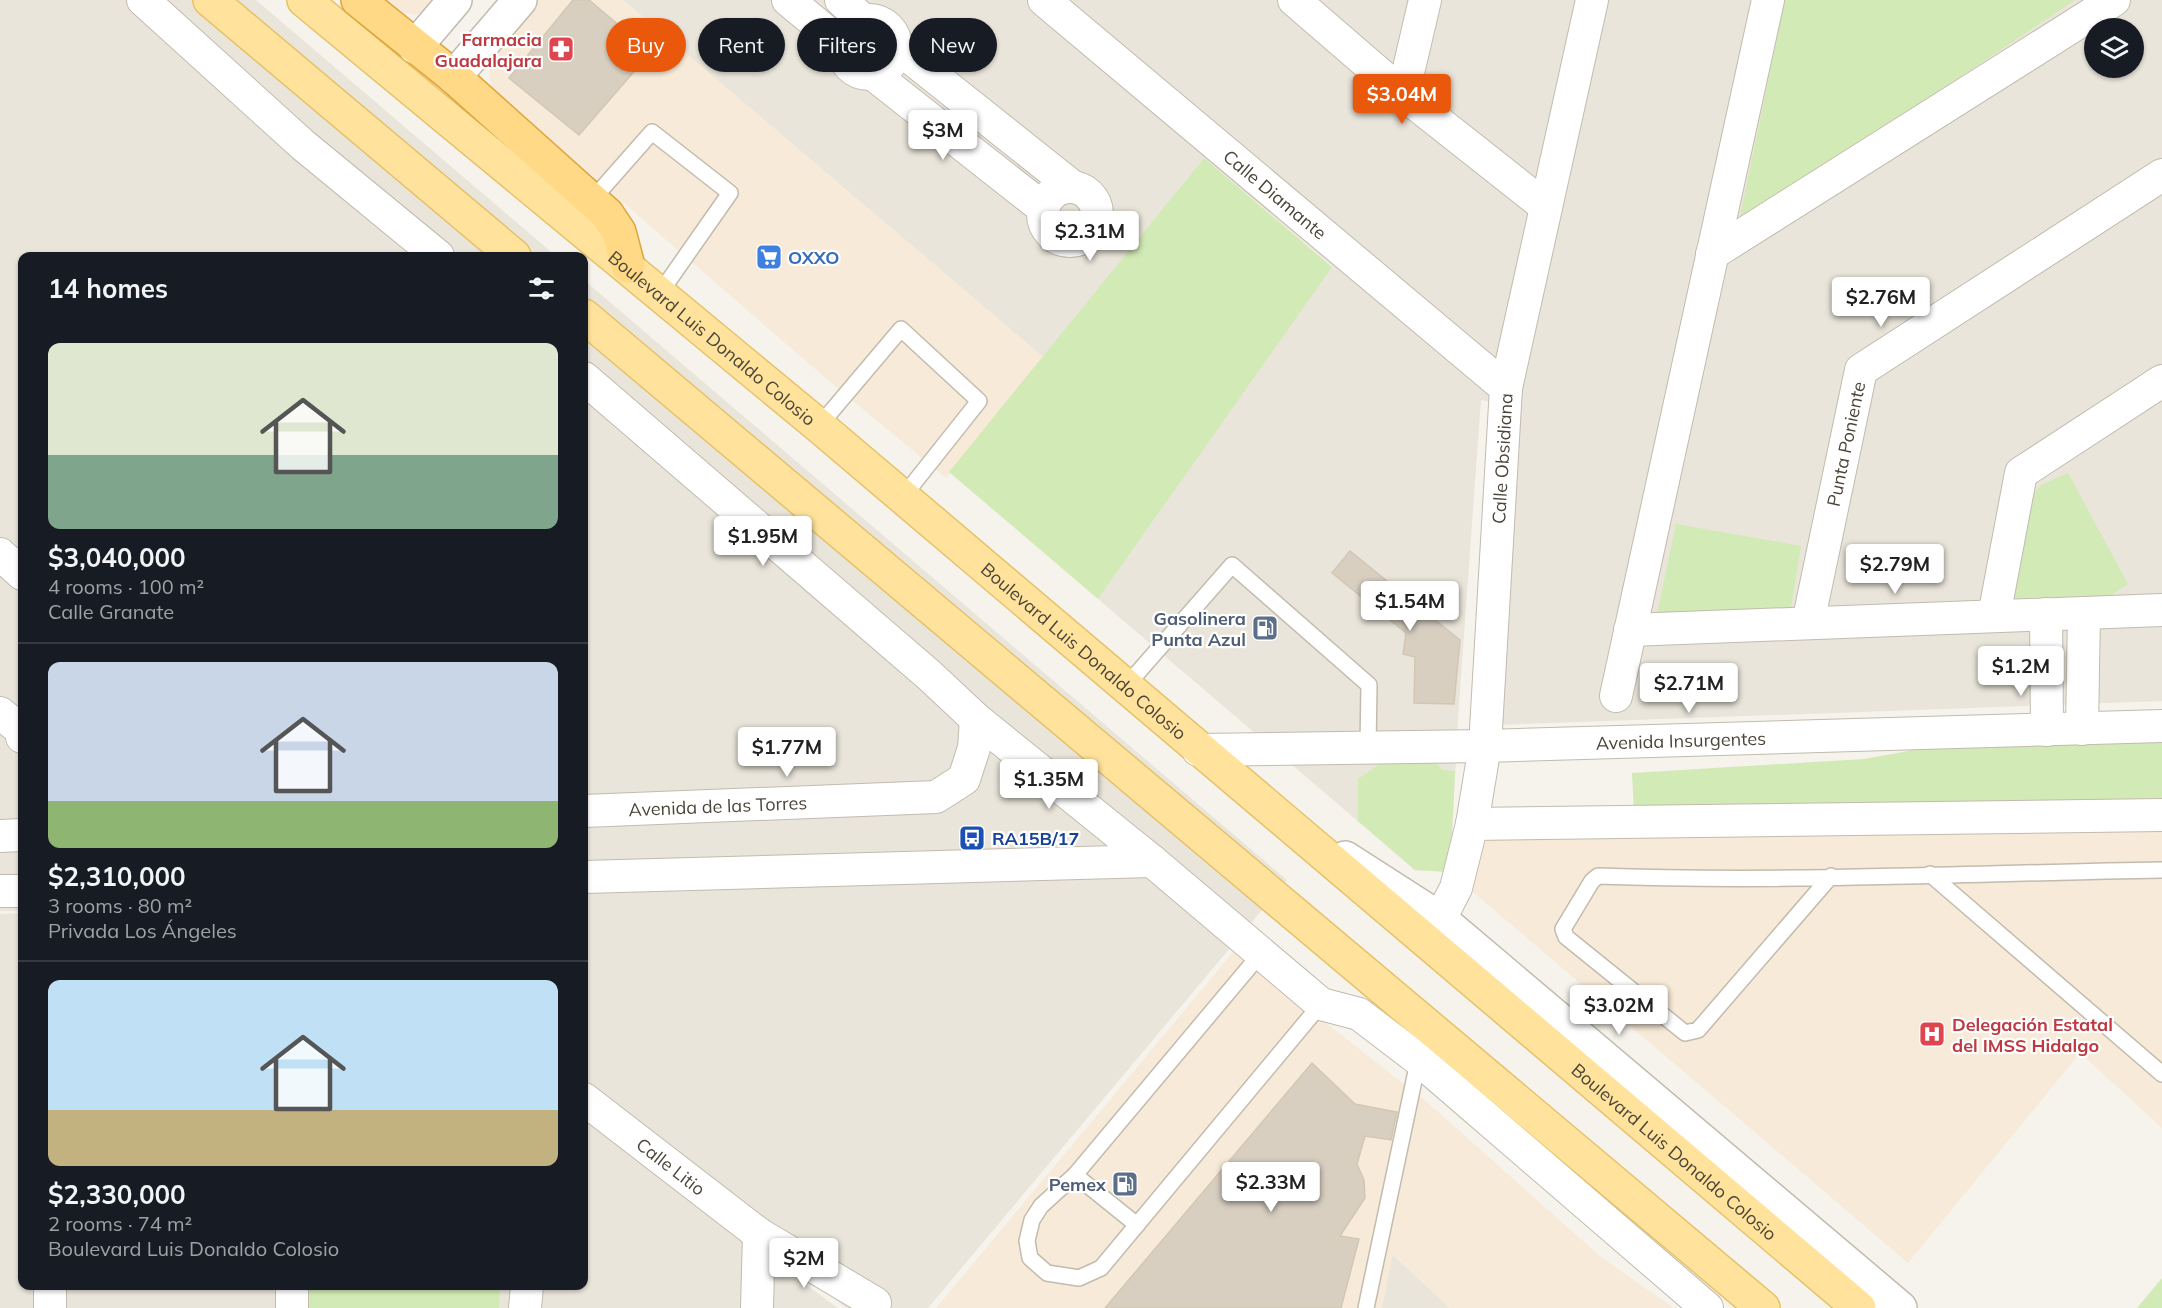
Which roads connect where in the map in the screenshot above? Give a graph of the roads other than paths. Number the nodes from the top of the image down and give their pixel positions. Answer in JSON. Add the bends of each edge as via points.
{"nodes":[{"id":1,"x":143,"y":0,"type":"edge"},
{"id":2,"x":210,"y":0,"type":"edge"},
{"id":3,"x":304,"y":0,"type":"edge"},
{"id":4,"x":358,"y":0,"type":"edge"},
{"id":5,"x":455,"y":0,"type":"edge"},
{"id":6,"x":520,"y":0,"type":"edge"},
{"id":7,"x":788,"y":0,"type":"edge"},
{"id":8,"x":1044,"y":0,"type":"edge"},
{"id":9,"x":1294,"y":0,"type":"edge"},
{"id":10,"x":1425,"y":0,"type":"edge"},
{"id":11,"x":1592,"y":0,"type":"edge"},
{"id":12,"x":1768,"y":0,"type":"edge"},
{"id":13,"x":2114,"y":0,"type":"edge"},
{"id":14,"x":852,"y":10,"type":"edge"},
{"id":15,"x":809,"y":18,"type":"edge"},
{"id":16,"x":871,"y":18,"type":"edge"},
{"id":17,"x":415,"y":47,"type":"junction"},
{"id":18,"x":897,"y":47,"type":"edge"},
{"id":19,"x":857,"y":72,"type":"edge"},
{"id":20,"x":880,"y":72,"type":"edge"},
{"id":21,"x":874,"y":75,"type":"junction"},
{"id":22,"x":454,"y":77,"type":"junction"},
{"id":23,"x":1403,"y":94,"type":"junction"},
{"id":24,"x":2162,"y":175,"type":"edge"},
{"id":25,"x":1073,"y":187,"type":"junction"},
{"id":26,"x":592,"y":200,"type":"junction"},
{"id":27,"x":1546,"y":207,"type":"junction"},
{"id":28,"x":1043,"y":208,"type":"junction"},
{"id":29,"x":433,"y":252,"type":"edge"},
{"id":30,"x":509,"y":252,"type":"edge"},
{"id":31,"x":1712,"y":254,"type":"junction"},
{"id":32,"x":627,"y":266,"type":"junction"},
{"id":33,"x":660,"y":293,"type":"junction"},
{"id":34,"x":588,"y":319,"type":"edge"},
{"id":35,"x":588,"y":381,"type":"edge"},
{"id":36,"x":2162,"y":381,"type":"edge"},
{"id":37,"x":1506,"y":388,"type":"junction"},
{"id":38,"x":819,"y":426,"type":"junction"},
{"id":39,"x":902,"y":498,"type":"junction"},
{"id":40,"x":0,"y":554,"type":"edge"},
{"id":41,"x":18,"y":570,"type":"edge"},
{"id":42,"x":2157,"y":607,"type":"edge"},
{"id":43,"x":2084,"y":613,"type":"junction"},
{"id":44,"x":2046,"y":614,"type":"junction"},
{"id":45,"x":1994,"y":616,"type":"junction"},
{"id":46,"x":1808,"y":623,"type":"junction"},
{"id":47,"x":1630,"y":630,"type":"junction"},
{"id":48,"x":1126,"y":686,"type":"junction"},
{"id":49,"x":1616,"y":696,"type":"dead end"},
{"id":50,"x":0,"y":713,"type":"edge"},
{"id":51,"x":976,"y":719,"type":"junction"},
{"id":52,"x":2162,"y":726,"type":"edge"},
{"id":53,"x":18,"y":727,"type":"edge"},
{"id":54,"x":2082,"y":729,"type":"junction"},
{"id":55,"x":2047,"y":730,"type":"junction"},
{"id":56,"x":1485,"y":746,"type":"junction"},
{"id":57,"x":1368,"y":747,"type":"junction"},
{"id":58,"x":1198,"y":750,"type":"junction"},
{"id":59,"x":588,"y":811,"type":"edge"},
{"id":60,"x":2162,"y":815,"type":"edge"},
{"id":61,"x":1472,"y":824,"type":"junction"},
{"id":62,"x":1293,"y":826,"type":"junction"},
{"id":63,"x":18,"y":835,"type":"edge"},
{"id":64,"x":0,"y":836,"type":"edge"},
{"id":65,"x":1152,"y":861,"type":"junction"},
{"id":66,"x":2162,"y":870,"type":"edge"},
{"id":67,"x":1930,"y":874,"type":"junction"},
{"id":68,"x":1832,"y":876,"type":"junction"},
{"id":69,"x":588,"y":877,"type":"edge"},
{"id":70,"x":0,"y":891,"type":"edge"},
{"id":71,"x":18,"y":891,"type":"edge"},
{"id":72,"x":1440,"y":919,"type":"junction"},
{"id":73,"x":1262,"y":952,"type":"junction"},
{"id":74,"x":1321,"y":1004,"type":"junction"},
{"id":75,"x":1422,"y":1042,"type":"junction"},
{"id":76,"x":2162,"y":1074,"type":"edge"},
{"id":77,"x":588,"y":1102,"type":"edge"},
{"id":78,"x":1075,"y":1175,"type":"junction"},
{"id":79,"x":1137,"y":1225,"type":"junction"},
{"id":80,"x":759,"y":1234,"type":"junction"},
{"id":81,"x":50,"y":1290,"type":"edge"},
{"id":82,"x":292,"y":1290,"type":"edge"},
{"id":83,"x":526,"y":1290,"type":"edge"},
{"id":84,"x":876,"y":1303,"type":"dead end"},
{"id":85,"x":50,"y":1308,"type":"edge"},
{"id":86,"x":292,"y":1308,"type":"edge"},
{"id":87,"x":525,"y":1308,"type":"edge"},
{"id":88,"x":757,"y":1308,"type":"edge"},
{"id":89,"x":1366,"y":1308,"type":"edge"},
{"id":90,"x":1707,"y":1308,"type":"edge"},
{"id":91,"x":1763,"y":1308,"type":"edge"},
{"id":92,"x":1859,"y":1308,"type":"edge"},
{"id":93,"x":1900,"y":1308,"type":"edge"}],
"edges":[{"from":1,"to":29,"type":"street","via":[[303,144]]},
{"from":2,"to":30,"type":"main road"},
{"from":3,"to":32,"type":"main road","name":"Boulevard Luis Donaldo Colosio"},
{"from":4,"to":17,"type":"highway"},
{"from":5,"to":17,"type":"street"},
{"from":6,"to":22,"type":"street"},
{"from":7,"to":15,"type":"street"},
{"from":8,"to":37,"type":"street","name":"Calle Diamante"},
{"from":9,"to":23,"type":"street"},
{"from":10,"to":23,"type":"street"},
{"from":11,"to":27,"type":"street","name":"Calle Obsidiana"},
{"from":12,"to":31,"type":"street"},
{"from":13,"to":31,"type":"street"},
{"from":14,"to":16,"type":"street"},
{"from":17,"to":22,"type":"highway"},
{"from":18,"to":25,"type":"street"},
{"from":19,"to":21,"type":"street"},
{"from":20,"to":21,"type":"street"},
{"from":21,"to":28,"type":"street"},
{"from":22,"to":26,"type":"highway"},
{"from":23,"to":27,"type":"street"},
{"from":24,"to":46,"type":"street","name":"Punta Poniente","via":[[1861,370]]},
{"from":25,"to":28,"type":"street","via":[[1049,196]]},
{"from":25,"to":28,"type":"street","via":[[1085,191],[1098,214],[1087,237],[1068,241],[1050,233]]},
{"from":26,"to":32,"type":"highway","via":[[619,232]]},
{"from":26,"to":33,"type":"lane","via":[[652,132],[730,192]]},
{"from":27,"to":37,"type":"street","name":"Calle Obsidiana"},
{"from":31,"to":47,"type":"street"},
{"from":32,"to":33,"type":"main road","name":"Boulevard Luis Donaldo Colosio"},
{"from":33,"to":38,"type":"main road","name":"Boulevard Luis Donaldo Colosio"},
{"from":34,"to":75,"type":"main road"},
{"from":35,"to":51,"type":"street"},
{"from":36,"to":45,"type":"street","via":[[2021,473]]},
{"from":37,"to":56,"type":"street","name":"Calle Obsidiana"},
{"from":38,"to":39,"type":"main road","name":"Boulevard Luis Donaldo Colosio"},
{"from":38,"to":39,"type":"lane","via":[[901,329],[979,401]]},
{"from":39,"to":48,"type":"main road","name":"Boulevard Luis Donaldo Colosio"},
{"from":40,"to":41,"type":"street"},
{"from":42,"to":43,"type":"street"},
{"from":43,"to":44,"type":"street"},
{"from":43,"to":54,"type":"street"},
{"from":44,"to":45,"type":"street"},
{"from":44,"to":55,"type":"street"},
{"from":45,"to":46,"type":"street"},
{"from":46,"to":47,"type":"street"},
{"from":47,"to":49,"type":"street"},
{"from":48,"to":57,"type":"lane","via":[[1233,565],[1369,685]]},
{"from":48,"to":58,"type":"main road","name":"Boulevard Luis Donaldo Colosio"},
{"from":50,"to":53,"type":"street"},
{"from":51,"to":59,"type":"street","name":"Avenida de las Torres","via":[[974,748],[964,779],[936,797]]},
{"from":51,"to":65,"type":"street"},
{"from":52,"to":54,"type":"street","name":"Avenida Insurgentes"},
{"from":54,"to":55,"type":"street","name":"Avenida Insurgentes"},
{"from":55,"to":56,"type":"street","name":"Avenida Insurgentes"},
{"from":56,"to":57,"type":"street","name":"Avenida Insurgentes"},
{"from":56,"to":61,"type":"street","name":"Calle Obsidiana"},
{"from":57,"to":58,"type":"street","name":"Avenida Insurgentes"},
{"from":58,"to":62,"type":"main road","name":"Boulevard Luis Donaldo Colosio"},
{"from":60,"to":61,"type":"street"},
{"from":61,"to":72,"type":"street","name":"Calle Obsidiana","via":[[1456,888]]},
{"from":62,"to":72,"type":"street"},
{"from":62,"to":92,"type":"main road","name":"Boulevard Luis Donaldo Colosio"},
{"from":63,"to":64,"type":"street"},
{"from":65,"to":69,"type":"street"},
{"from":65,"to":73,"type":"street"},
{"from":66,"to":67,"type":"lane"},
{"from":67,"to":68,"type":"lane"},
{"from":67,"to":76,"type":"lane"},
{"from":68,"to":68,"type":"lane","via":[[1760,880],[1599,876],[1563,929],[1566,937],[1685,1033],[1691,1033],[1698,1030]]},
{"from":70,"to":71,"type":"street"},
{"from":72,"to":93,"type":"street"},
{"from":73,"to":74,"type":"street"},
{"from":73,"to":78,"type":"lane"},
{"from":74,"to":75,"type":"street","via":[[1359,1014]]},
{"from":74,"to":79,"type":"lane"},
{"from":75,"to":89,"type":"lane"},
{"from":75,"to":90,"type":"street"},
{"from":75,"to":91,"type":"main road"},
{"from":77,"to":80,"type":"street","name":"Calle Litio"},
{"from":78,"to":79,"type":"lane"},
{"from":78,"to":79,"type":"lane","via":[[1041,1206],[1032,1220],[1027,1241],[1030,1258],[1047,1273],[1079,1278],[1101,1268]]},
{"from":80,"to":84,"type":"street","name":"Calle Litio"},
{"from":80,"to":88,"type":"street"},
{"from":81,"to":85,"type":"street"},
{"from":82,"to":86,"type":"street"},
{"from":83,"to":87,"type":"street"}]}
